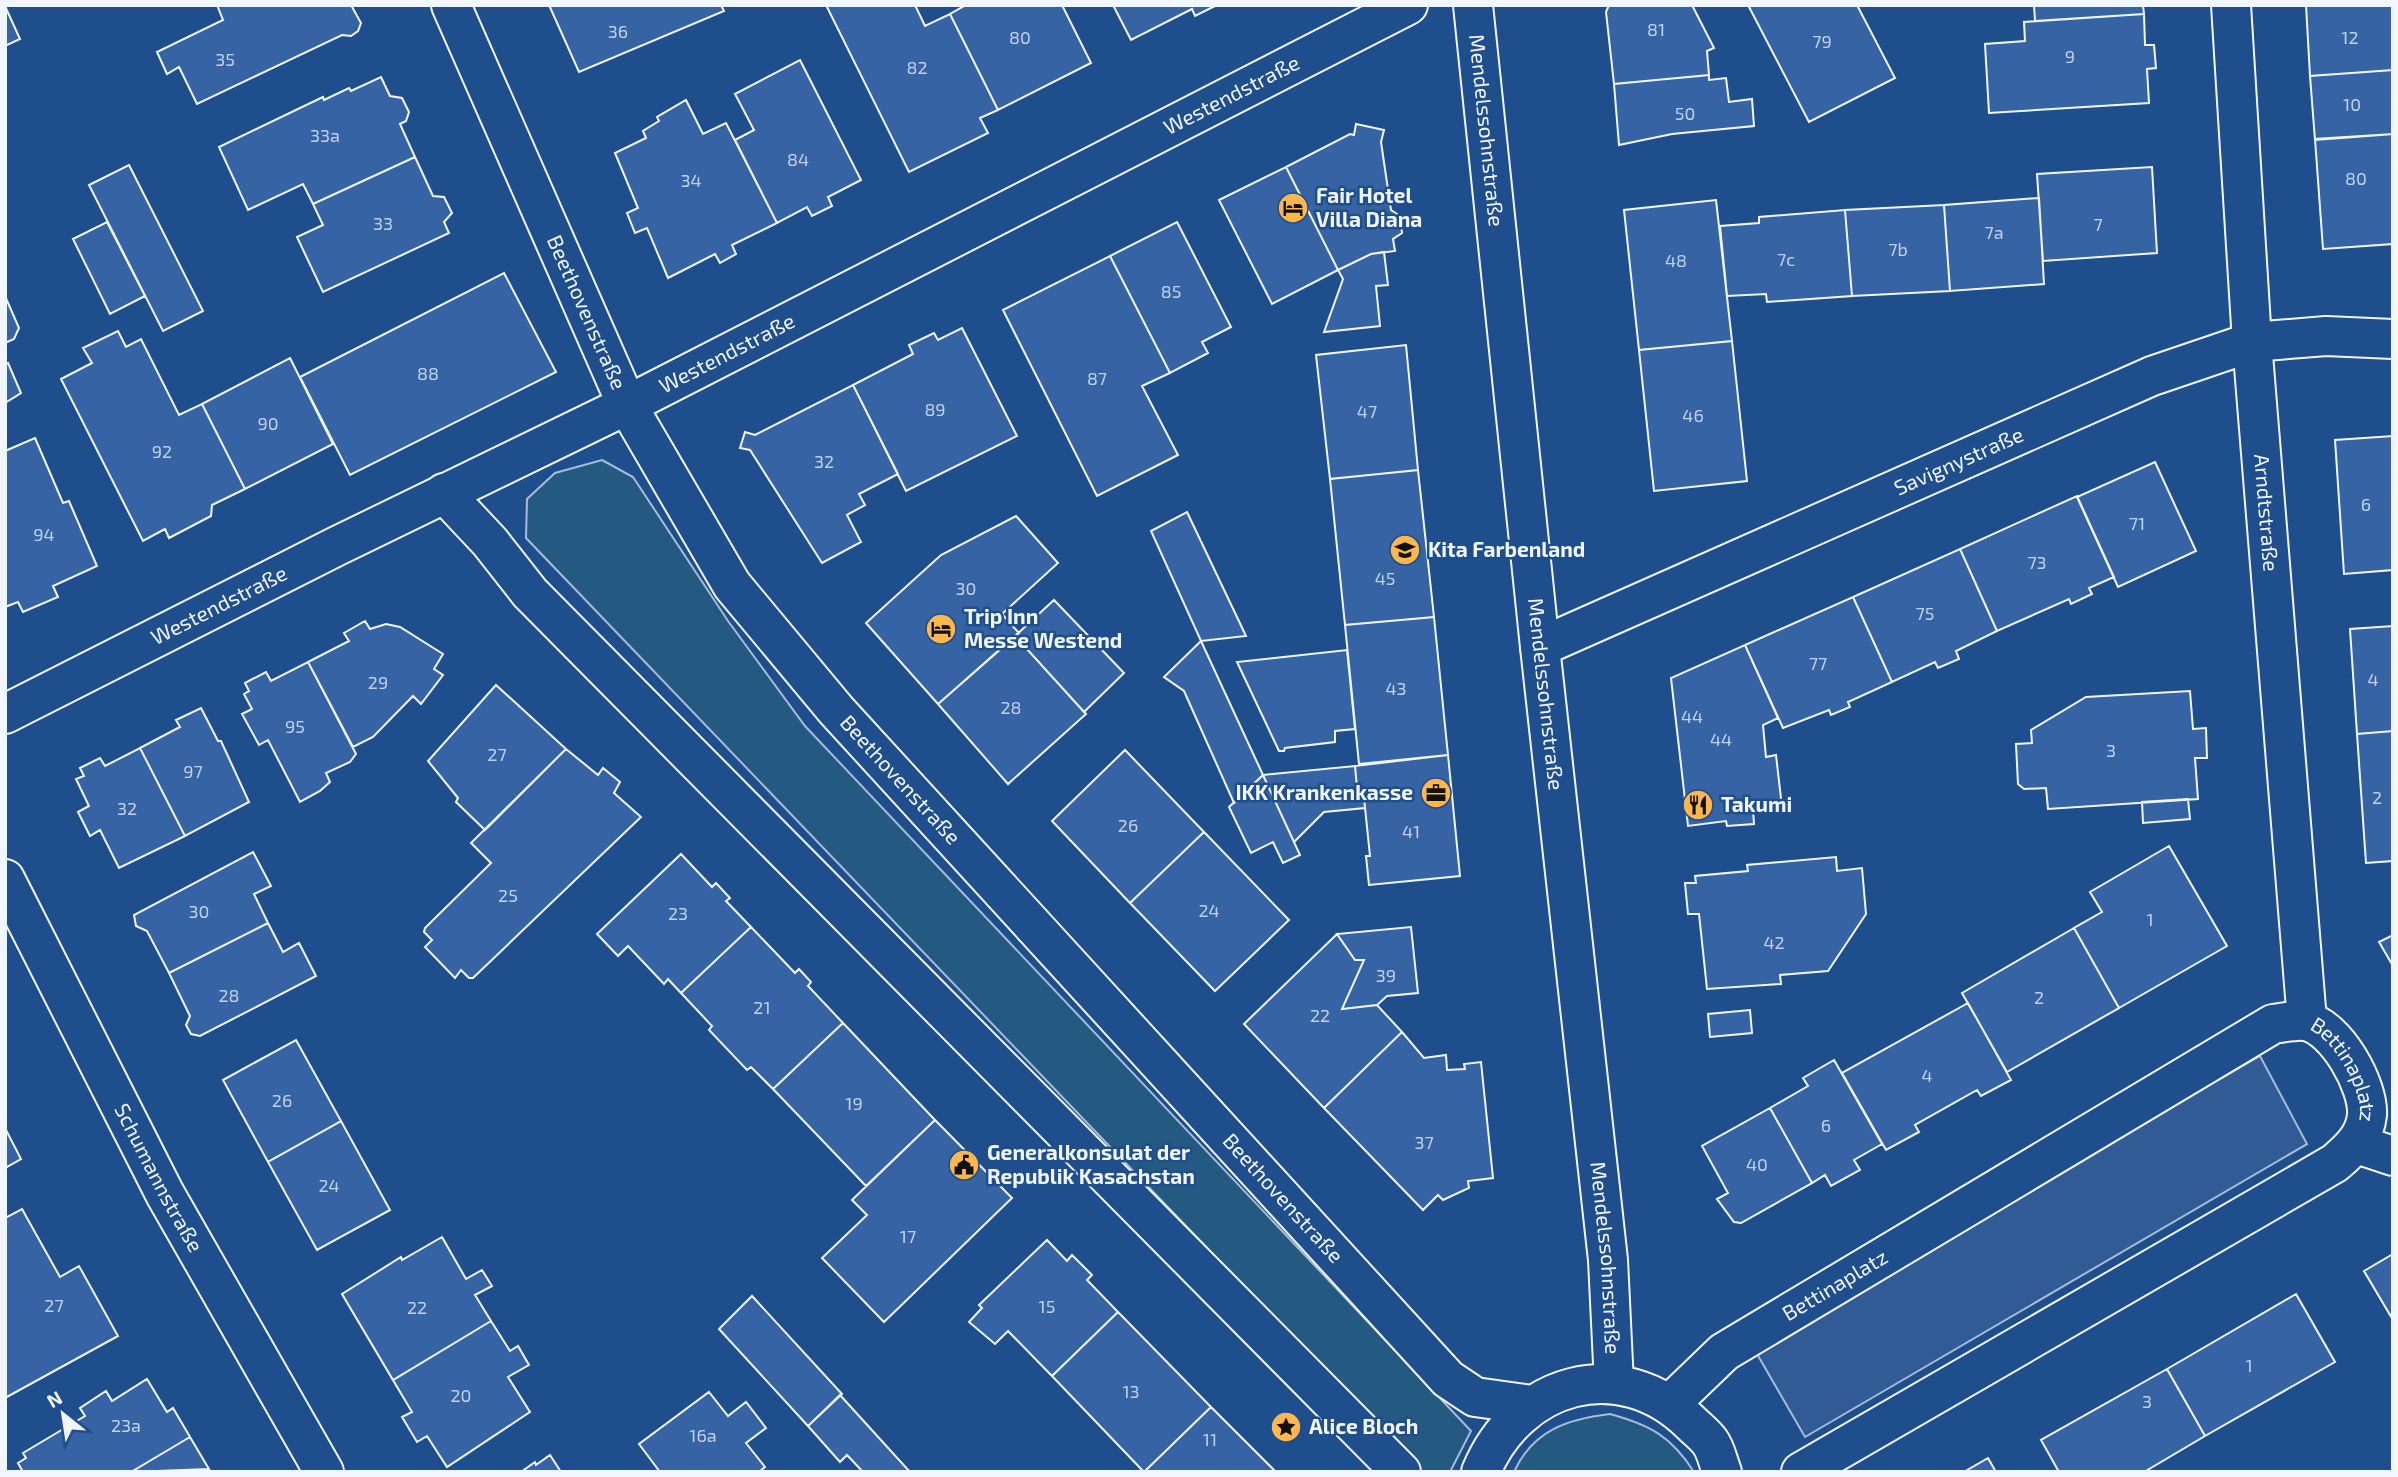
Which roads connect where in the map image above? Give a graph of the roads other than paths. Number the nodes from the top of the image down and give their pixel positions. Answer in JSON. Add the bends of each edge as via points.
{"nodes":[{"id":1,"x":451,"y":5,"type":"edge"},
{"id":2,"x":1408,"y":5,"type":"edge"},
{"id":3,"x":1473,"y":5,"type":"edge"},
{"id":4,"x":2231,"y":5,"type":"edge"},
{"id":5,"x":2393,"y":340,"type":"edge"},
{"id":6,"x":2252,"y":342,"type":"junction"},
{"id":7,"x":627,"y":405,"type":"junction"},
{"id":8,"x":444,"y":493,"type":"junction"},
{"id":9,"x":1540,"y":647,"type":"junction"},
{"id":10,"x":5,"y":714,"type":"edge"},
{"id":11,"x":5,"y":879,"type":"edge"},
{"id":12,"x":2306,"y":1021,"type":"junction"},
{"id":13,"x":2375,"y":1150,"type":"edge"},
{"id":14,"x":1614,"y":1384,"type":"junction"},
{"id":15,"x":1671,"y":1403,"type":"junction"},
{"id":16,"x":1532,"y":1405,"type":"junction"},
{"id":17,"x":324,"y":1472,"type":"edge"},
{"id":18,"x":1401,"y":1472,"type":"edge"},
{"id":19,"x":1481,"y":1472,"type":"edge"},
{"id":20,"x":1722,"y":1472,"type":"edge"},
{"id":21,"x":1801,"y":1472,"type":"edge"}],
"edges":[{"from":1,"to":7,"type":"street","name":"Beethovenstraße"},
{"from":2,"to":7,"type":"street","name":"Westendstraße"},
{"from":3,"to":9,"type":"street","name":"Mendelssohnstraße"},
{"from":4,"to":6,"type":"street","name":"Arndtstraße"},
{"from":5,"to":6,"type":"street","name":"Savignystraße","via":[[2326,336]]},
{"from":6,"to":9,"type":"street","name":"Savignystraße","via":[[2152,376]]},
{"from":6,"to":12,"type":"street","name":"Arndtstraße"},
{"from":7,"to":8,"type":"street","name":"Westendstraße"},
{"from":7,"to":16,"type":"street","name":"Beethovenstraße","via":[[732,585],[836,710],[1448,1378],[1475,1397]]},
{"from":8,"to":10,"type":"street","name":"Westendstraße"},
{"from":8,"to":18,"type":"street","via":[[490,541],[530,593]]},
{"from":9,"to":14,"type":"street","name":"Mendelssohnstraße","via":[[1608,1260]]},
{"from":11,"to":17,"type":"street","name":"Schumannstraße","via":[[165,1194]]},
{"from":12,"to":13,"type":"street","name":"Bettinaplatz","via":[[2336,1041],[2362,1084]]},
{"from":12,"to":15,"type":"street","name":"Bettinaplatz","via":[[2273,1024],[1724,1352]]},
{"from":13,"to":21,"type":"street","name":"Bettinaplatz","via":[[2334,1163]]},
{"from":14,"to":15,"type":"street"},
{"from":14,"to":16,"type":"street","via":[[1571,1387]]},
{"from":15,"to":20,"type":"street","via":[[1711,1442]]},
{"from":16,"to":19,"type":"street","via":[[1508,1426]]}]}
